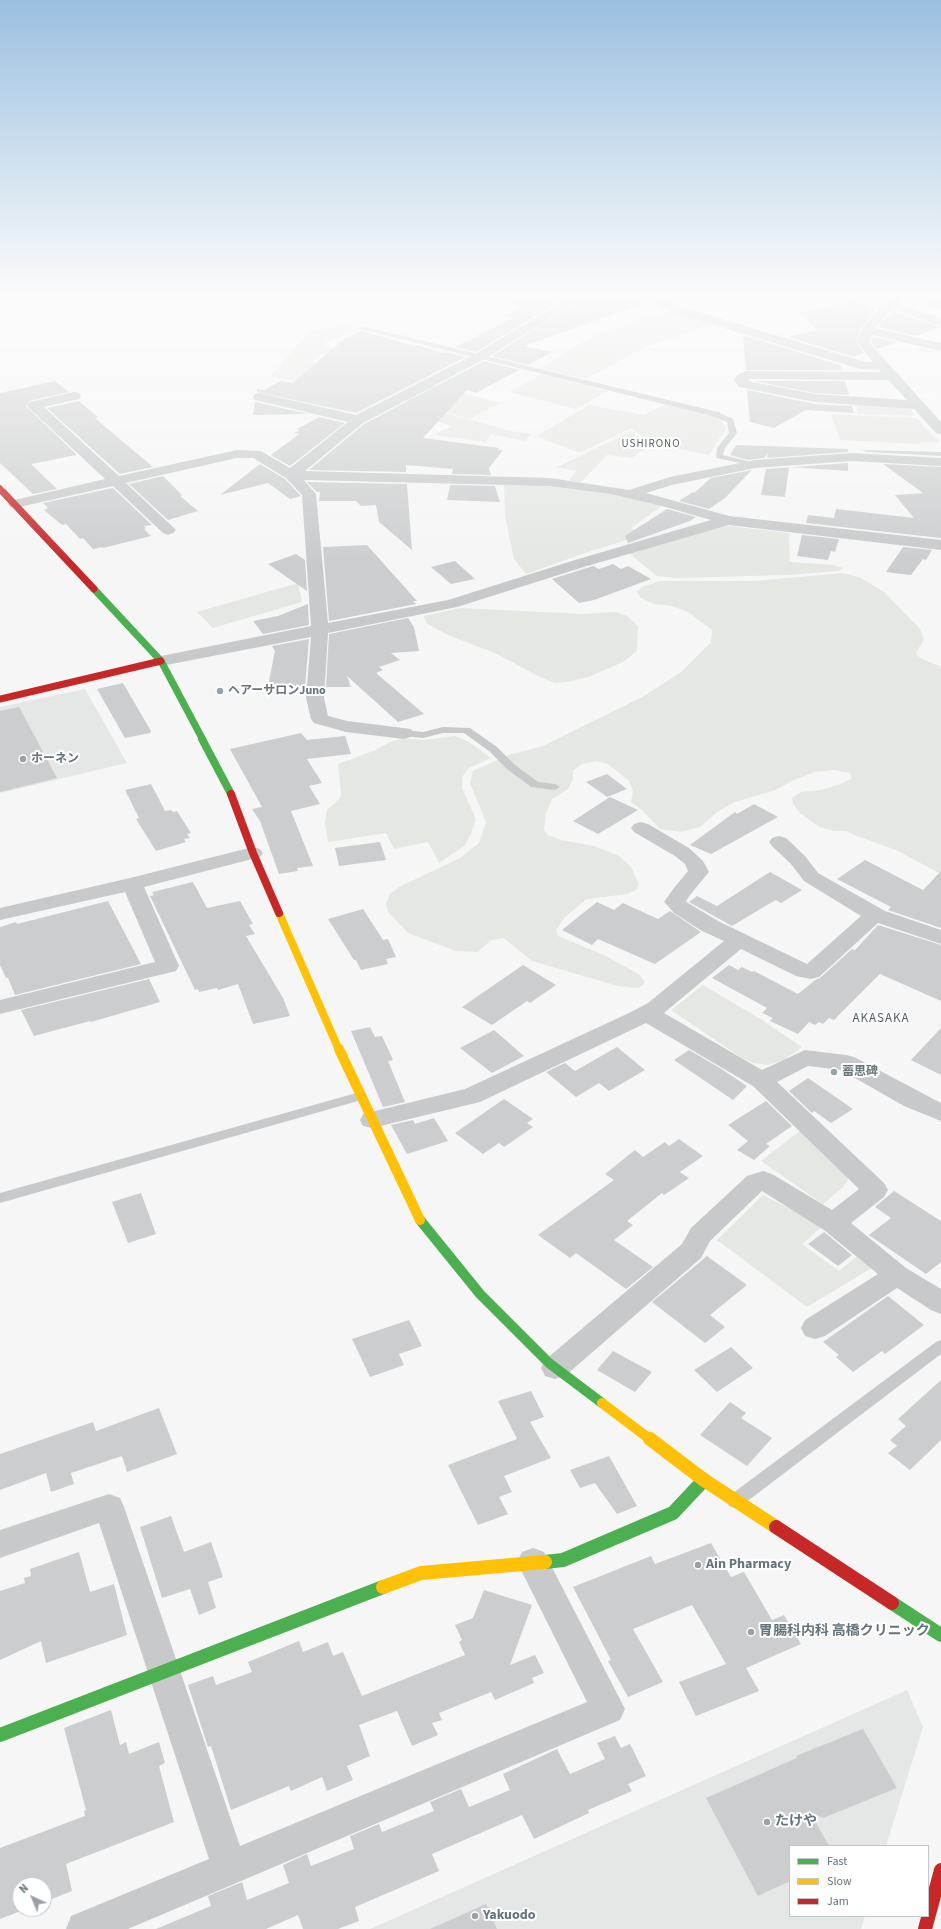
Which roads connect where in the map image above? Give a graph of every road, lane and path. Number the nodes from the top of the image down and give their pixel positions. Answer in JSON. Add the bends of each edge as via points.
{"nodes":[{"id":1,"x":425,"y":385,"type":"edge"},
{"id":2,"x":595,"y":385,"type":"edge"},
{"id":3,"x":748,"y":385,"type":"edge"},
{"id":4,"x":902,"y":385,"type":"edge"},
{"id":5,"x":74,"y":396,"type":"dead end"},
{"id":6,"x":260,"y":397,"type":"dead end"},
{"id":7,"x":920,"y":405,"type":"junction"},
{"id":8,"x":358,"y":420,"type":"junction"},
{"id":9,"x":941,"y":430,"type":"edge"},
{"id":10,"x":941,"y":462,"type":"edge"},
{"id":11,"x":755,"y":464,"type":"junction"},
{"id":12,"x":291,"y":475,"type":"junction"},
{"id":13,"x":116,"y":481,"type":"junction"},
{"id":14,"x":0,"y":488,"type":"edge"},
{"id":15,"x":631,"y":494,"type":"junction"},
{"id":16,"x":15,"y":504,"type":"junction"},
{"id":17,"x":728,"y":520,"type":"junction"},
{"id":18,"x":168,"y":530,"type":"dead end"},
{"id":19,"x":941,"y":545,"type":"edge"},
{"id":20,"x":320,"y":630,"type":"junction"},
{"id":21,"x":161,"y":661,"type":"junction"},
{"id":22,"x":0,"y":699,"type":"edge"},
{"id":23,"x":404,"y":733,"type":"joint"},
{"id":24,"x":555,"y":787,"type":"dead end"},
{"id":25,"x":641,"y":828,"type":"dead end"},
{"id":26,"x":779,"y":842,"type":"dead end"},
{"id":27,"x":253,"y":853,"type":"junction"},
{"id":28,"x":132,"y":884,"type":"junction"},
{"id":29,"x":0,"y":914,"type":"edge"},
{"id":30,"x":877,"y":916,"type":"junction"},
{"id":31,"x":941,"y":937,"type":"edge"},
{"id":32,"x":739,"y":940,"type":"junction"},
{"id":33,"x":0,"y":1007,"type":"edge"},
{"id":34,"x":647,"y":1013,"type":"junction"},
{"id":35,"x":761,"y":1080,"type":"junction"},
{"id":36,"x":360,"y":1096,"type":"junction"},
{"id":37,"x":941,"y":1113,"type":"edge"},
{"id":38,"x":372,"y":1120,"type":"junction"},
{"id":39,"x":0,"y":1198,"type":"edge"},
{"id":40,"x":833,"y":1224,"type":"junction"},
{"id":41,"x":897,"y":1275,"type":"junction"},
{"id":42,"x":941,"y":1303,"type":"edge"},
{"id":43,"x":815,"y":1328,"type":"dead end"},
{"id":44,"x":941,"y":1346,"type":"edge"},
{"id":45,"x":555,"y":1368,"type":"junction"},
{"id":46,"x":704,"y":1480,"type":"junction"},
{"id":47,"x":735,"y":1501,"type":"junction"},
{"id":48,"x":0,"y":1544,"type":"edge"},
{"id":49,"x":533,"y":1562,"type":"junction"},
{"id":50,"x":941,"y":1635,"type":"edge"},
{"id":51,"x":165,"y":1671,"type":"junction"},
{"id":52,"x":0,"y":1735,"type":"edge"},
{"id":53,"x":230,"y":1868,"type":"junction"},
{"id":54,"x":941,"y":1870,"type":"edge"},
{"id":55,"x":929,"y":1912,"type":"edge"},
{"id":56,"x":927,"y":1917,"type":"edge"},
{"id":57,"x":84,"y":1929,"type":"edge"},
{"id":58,"x":924,"y":1929,"type":"edge"}],
"edges":[{"from":1,"to":8,"type":"street"},
{"from":2,"to":11,"type":"lane","via":[[715,414],[730,421],[733,433],[721,448],[719,456]]},
{"from":3,"to":7,"type":"street","via":[[815,398]]},
{"from":4,"to":7,"type":"street"},
{"from":5,"to":13,"type":"street","via":[[34,405]]},
{"from":6,"to":8,"type":"street"},
{"from":7,"to":9,"type":"street"},
{"from":8,"to":12,"type":"street"},
{"from":10,"to":11,"type":"street","via":[[852,457]]},
{"from":11,"to":15,"type":"street","via":[[670,480]]},
{"from":12,"to":13,"type":"street","via":[[256,454],[237,454]]},
{"from":12,"to":15,"type":"street","via":[[550,482]]},
{"from":12,"to":20,"type":"street","via":[[309,494]]},
{"from":13,"to":16,"type":"street"},
{"from":13,"to":18,"type":"street"},
{"from":14,"to":16,"type":"main road"},
{"from":15,"to":17,"type":"street"},
{"from":16,"to":21,"type":"main road"},
{"from":17,"to":19,"type":"street"},
{"from":17,"to":20,"type":"street","via":[[451,604]]},
{"from":20,"to":21,"type":"street"},
{"from":20,"to":23,"type":"street","via":[[315,698],[320,719],[346,726]]},
{"from":21,"to":22,"type":"main road"},
{"from":21,"to":27,"type":"main road","via":[[230,792]]},
{"from":23,"to":24,"type":"lane","via":[[423,735],[443,730],[466,730],[535,785]]},
{"from":25,"to":32,"type":"street","via":[[682,852],[693,861],[699,872],[681,892],[676,902],[681,908]]},
{"from":26,"to":30,"type":"street","via":[[811,877]]},
{"from":27,"to":28,"type":"street"},
{"from":27,"to":36,"type":"main road"},
{"from":28,"to":29,"type":"street"},
{"from":28,"to":33,"type":"street","via":[[168,966]]},
{"from":30,"to":31,"type":"street"},
{"from":30,"to":32,"type":"street","via":[[870,919],[812,972],[804,971]]},
{"from":32,"to":34,"type":"street"},
{"from":34,"to":35,"type":"street"},
{"from":34,"to":38,"type":"street","via":[[472,1096]]},
{"from":35,"to":37,"type":"street","via":[[805,1058],[846,1063]]},
{"from":35,"to":40,"type":"street","via":[[875,1190]]},
{"from":36,"to":38,"type":"main road"},
{"from":36,"to":39,"type":"lane"},
{"from":38,"to":45,"type":"main road","via":[[422,1224],[480,1294]]},
{"from":40,"to":41,"type":"street"},
{"from":40,"to":45,"type":"street","via":[[763,1180],[756,1182],[700,1235],[692,1251]]},
{"from":41,"to":42,"type":"street"},
{"from":41,"to":43,"type":"street"},
{"from":44,"to":47,"type":"lane"},
{"from":45,"to":46,"type":"main road"},
{"from":46,"to":47,"type":"main road"},
{"from":46,"to":49,"type":"main road","via":[[673,1513],[563,1560]]},
{"from":47,"to":50,"type":"main road"},
{"from":48,"to":51,"type":"street","via":[[109,1507]]},
{"from":49,"to":51,"type":"main road","via":[[421,1573]]},
{"from":49,"to":53,"type":"street","via":[[608,1709]]},
{"from":51,"to":52,"type":"main road"},
{"from":51,"to":53,"type":"street"},
{"from":53,"to":57,"type":"street"},
{"from":54,"to":55,"type":"main road"},
{"from":56,"to":58,"type":"main road"}]}
